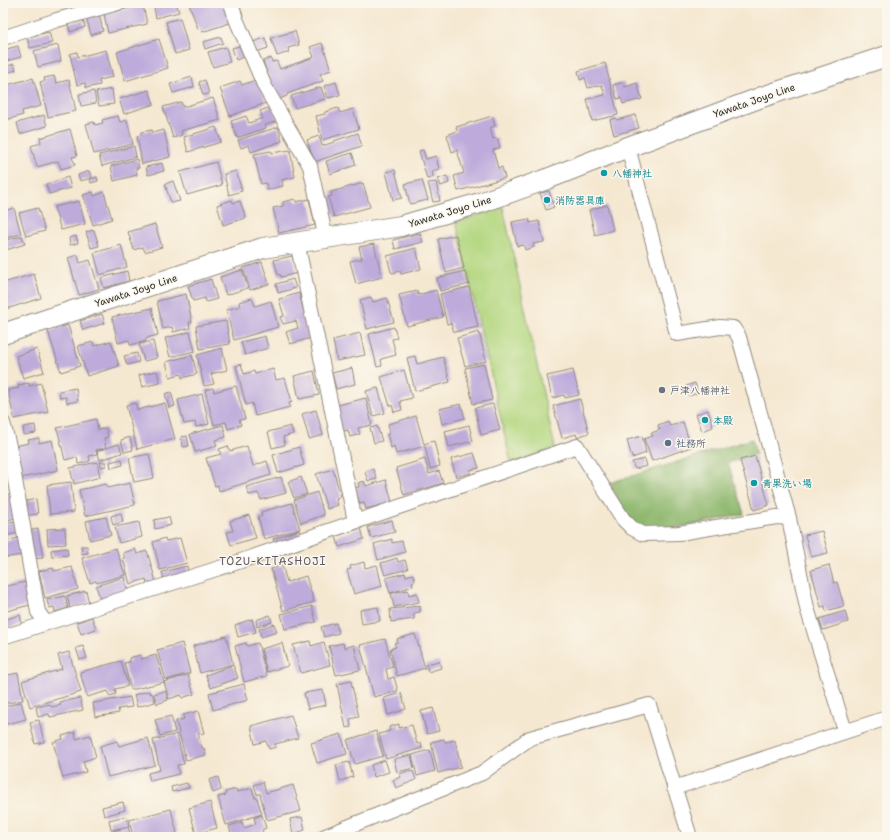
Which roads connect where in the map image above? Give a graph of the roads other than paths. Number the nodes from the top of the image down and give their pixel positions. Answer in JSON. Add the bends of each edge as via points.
{"nodes":[{"id":1,"x":118,"y":3,"type":"edge"},
{"id":2,"x":231,"y":3,"type":"edge"},
{"id":3,"x":3,"y":38,"type":"edge"},
{"id":4,"x":887,"y":56,"type":"edge"},
{"id":5,"x":628,"y":147,"type":"junction"},
{"id":6,"x":326,"y":238,"type":"junction"},
{"id":7,"x":297,"y":242,"type":"junction"},
{"id":8,"x":3,"y":334,"type":"edge"},
{"id":9,"x":3,"y":423,"type":"edge"},
{"id":10,"x":789,"y":518,"type":"junction"},
{"id":11,"x":355,"y":521,"type":"junction"},
{"id":12,"x":46,"y":623,"type":"junction"},
{"id":13,"x":3,"y":637,"type":"edge"},
{"id":14,"x":887,"y":718,"type":"edge"},
{"id":15,"x":845,"y":731,"type":"junction"},
{"id":16,"x":674,"y":788,"type":"junction"},
{"id":17,"x":323,"y":837,"type":"edge"},
{"id":18,"x":690,"y":837,"type":"edge"}],
"edges":[{"from":1,"to":3,"type":"street"},
{"from":2,"to":6,"type":"street","via":[[265,87],[310,166]]},
{"from":4,"to":5,"type":"main road","name":"Yawata Joyo Line","via":[[762,97]]},
{"from":5,"to":6,"type":"main road","name":"Yawata Joyo Line","via":[[480,203],[401,226]]},
{"from":5,"to":10,"type":"street","via":[[677,334],[720,327],[733,328],[739,337]]},
{"from":6,"to":7,"type":"main road","name":"Yawata Joyo Line"},
{"from":7,"to":8,"type":"main road","name":"Yawata Joyo Line","via":[[263,248]]},
{"from":7,"to":11,"type":"street"},
{"from":9,"to":12,"type":"street","via":[[38,612]]},
{"from":10,"to":11,"type":"street","via":[[777,517],[679,533],[643,534],[623,519],[577,446]]},
{"from":10,"to":15,"type":"street","via":[[807,608]]},
{"from":11,"to":12,"type":"street","via":[[232,564]]},
{"from":12,"to":13,"type":"street"},
{"from":14,"to":15,"type":"street"},
{"from":15,"to":16,"type":"street"},
{"from":16,"to":17,"type":"street","via":[[649,705],[530,738],[482,773]]},
{"from":16,"to":18,"type":"street"}]}
